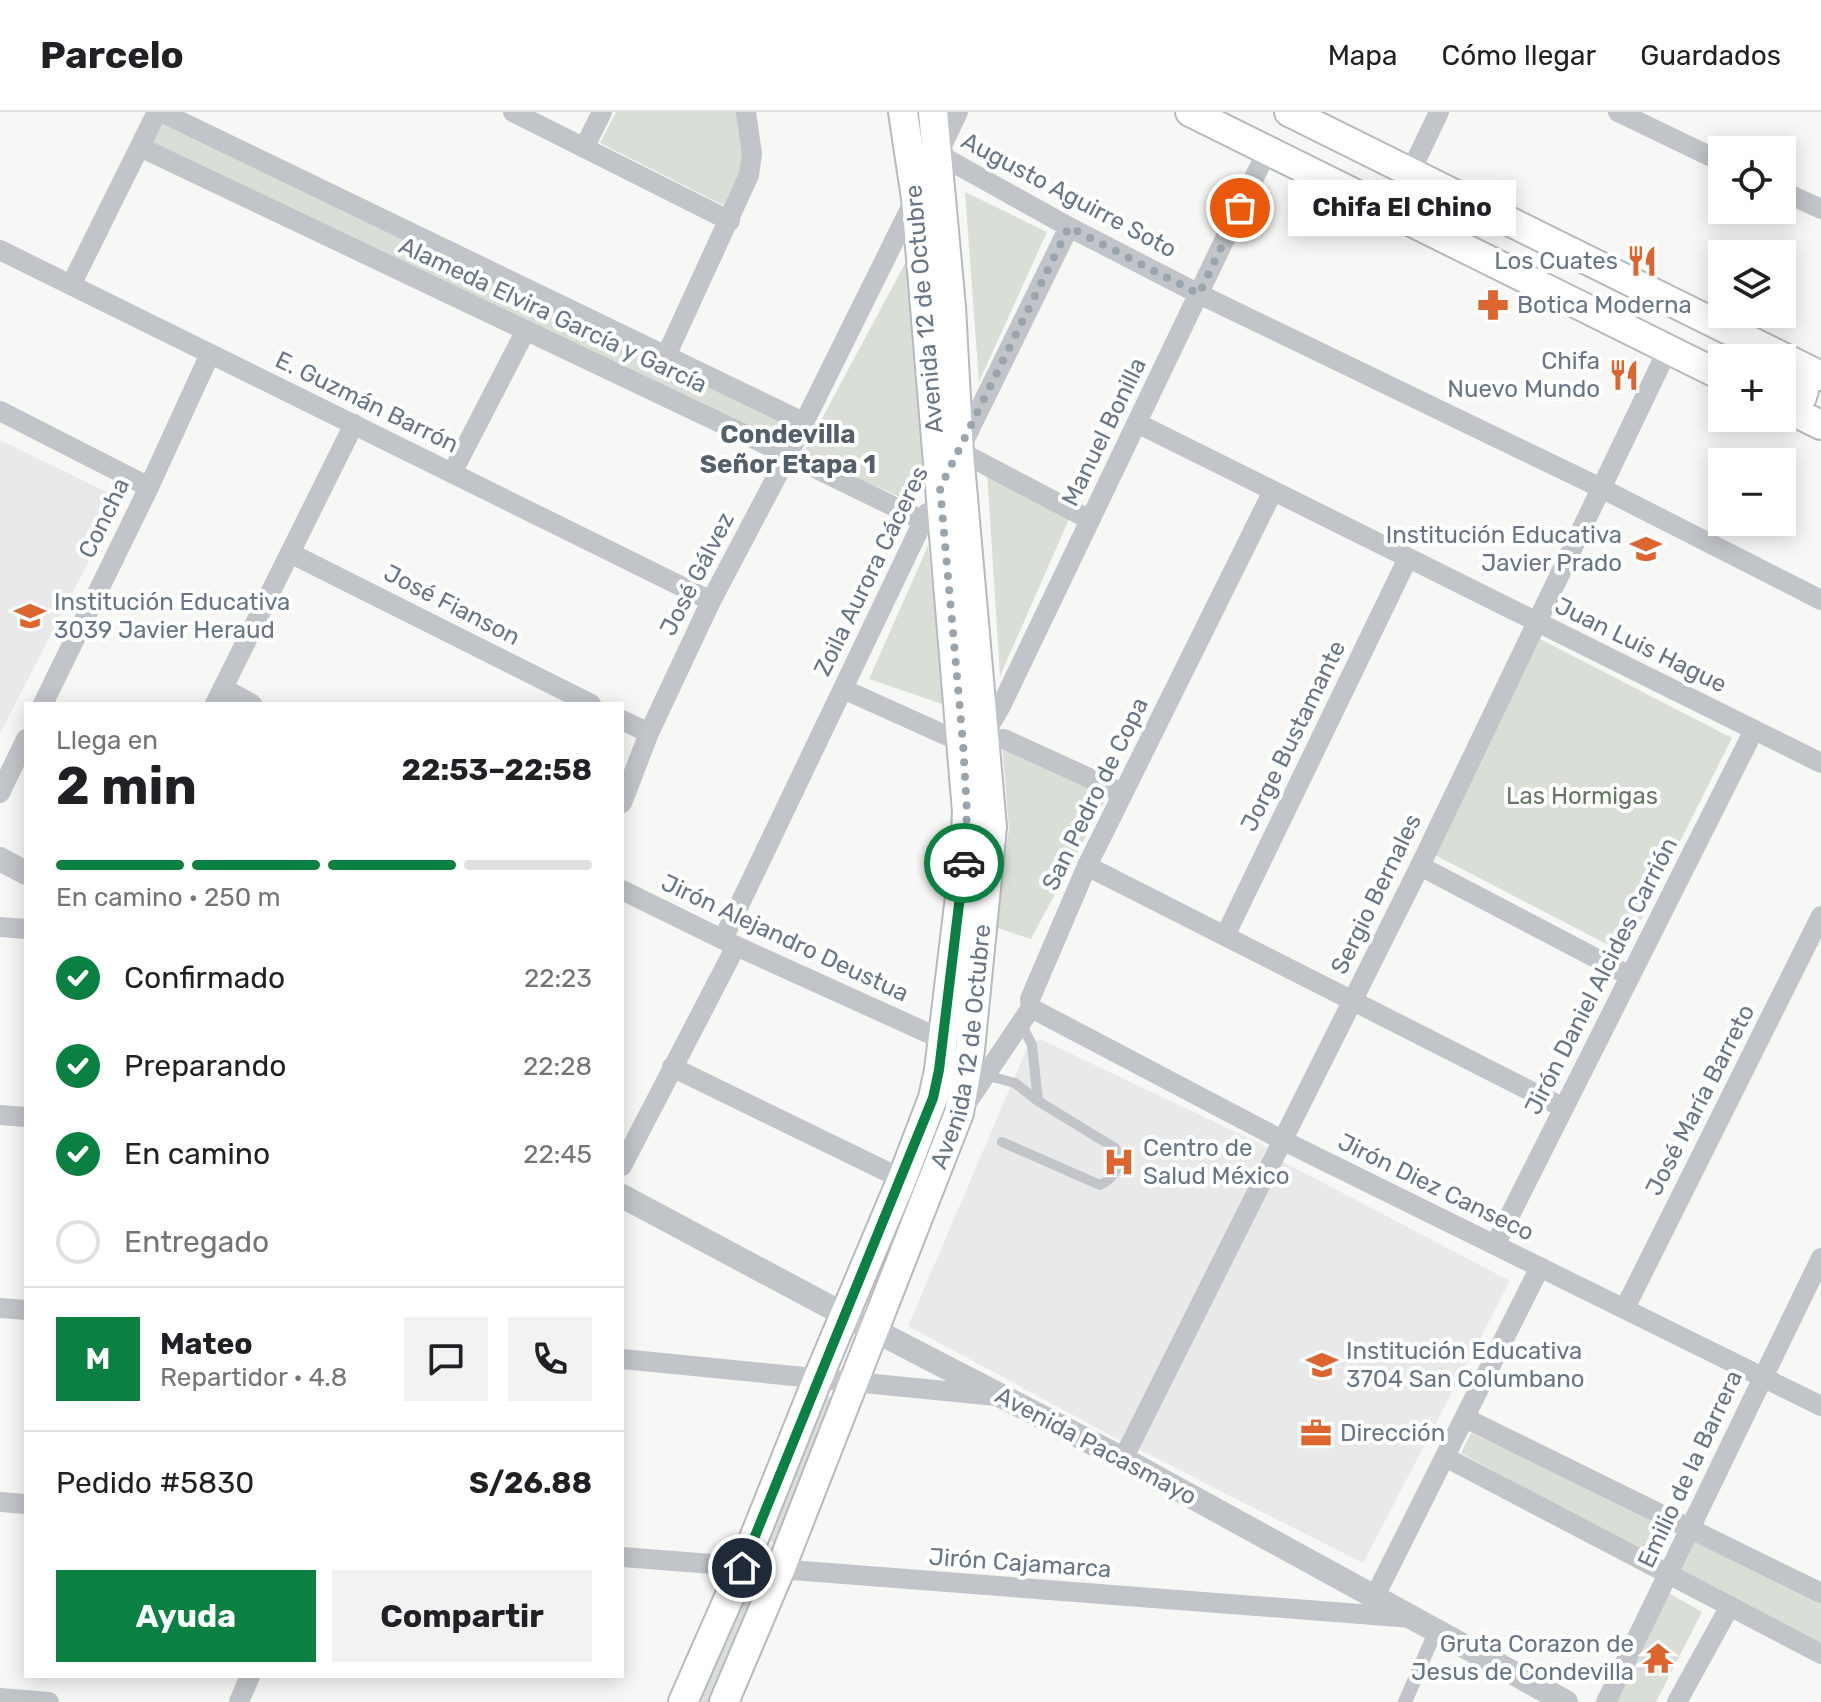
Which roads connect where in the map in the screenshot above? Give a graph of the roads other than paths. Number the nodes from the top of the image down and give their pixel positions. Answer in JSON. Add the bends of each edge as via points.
{"nodes":[{"id":1,"x":159,"y":112,"type":"edge"},
{"id":2,"x":513,"y":112,"type":"edge"},
{"id":3,"x":602,"y":112,"type":"edge"},
{"id":4,"x":746,"y":112,"type":"edge"},
{"id":5,"x":903,"y":112,"type":"edge"},
{"id":6,"x":933,"y":112,"type":"edge"},
{"id":7,"x":958,"y":112,"type":"edge"},
{"id":8,"x":1190,"y":112,"type":"edge"},
{"id":9,"x":1289,"y":112,"type":"edge"},
{"id":10,"x":1439,"y":112,"type":"edge"},
{"id":11,"x":1618,"y":112,"type":"edge"},
{"id":12,"x":140,"y":147,"type":"junction"},
{"id":13,"x":584,"y":148,"type":"junction"},
{"id":14,"x":1267,"y":151,"type":"junction"},
{"id":15,"x":1708,"y":155,"type":"edge"},
{"id":16,"x":937,"y":156,"type":"junction"},
{"id":17,"x":1410,"y":173,"type":"junction"},
{"id":18,"x":1796,"y":197,"type":"edge"},
{"id":19,"x":916,"y":198,"type":"junction"},
{"id":20,"x":1821,"y":209,"type":"edge"},
{"id":21,"x":730,"y":221,"type":"junction"},
{"id":22,"x":1069,"y":227,"type":"junction"},
{"id":23,"x":0,"y":250,"type":"edge"},
{"id":24,"x":71,"y":285,"type":"junction"},
{"id":25,"x":1199,"y":294,"type":"junction"},
{"id":26,"x":526,"y":330,"type":"junction"},
{"id":27,"x":1668,"y":349,"type":"junction"},
{"id":28,"x":210,"y":354,"type":"junction"},
{"id":29,"x":666,"y":356,"type":"junction"},
{"id":30,"x":1708,"y":369,"type":"edge"},
{"id":31,"x":1810,"y":371,"type":"edge"},
{"id":32,"x":1796,"y":400,"type":"edge"},
{"id":33,"x":0,"y":411,"type":"edge"},
{"id":34,"x":1796,"y":412,"type":"edge"},
{"id":35,"x":803,"y":422,"type":"junction"},
{"id":36,"x":1137,"y":423,"type":"junction"},
{"id":37,"x":354,"y":424,"type":"junction"},
{"id":38,"x":1821,"y":425,"type":"edge"},
{"id":39,"x":959,"y":452,"type":"junction"},
{"id":40,"x":788,"y":455,"type":"junction"},
{"id":41,"x":452,"y":473,"type":"junction"},
{"id":42,"x":149,"y":487,"type":"junction"},
{"id":43,"x":940,"y":488,"type":"junction"},
{"id":44,"x":1601,"y":488,"type":"junction"},
{"id":45,"x":1273,"y":491,"type":"junction"},
{"id":46,"x":1090,"y":520,"type":"junction"},
{"id":47,"x":933,"y":527,"type":"junction"},
{"id":48,"x":290,"y":553,"type":"junction"},
{"id":49,"x":1408,"y":558,"type":"junction"},
{"id":50,"x":1821,"y":600,"type":"edge"},
{"id":51,"x":711,"y":601,"type":"junction"},
{"id":52,"x":1536,"y":621,"type":"junction"},
{"id":53,"x":843,"y":689,"type":"junction"},
{"id":54,"x":219,"y":696,"type":"edge"},
{"id":55,"x":44,"y":702,"type":"edge"},
{"id":56,"x":244,"y":702,"type":"edge"},
{"id":57,"x":587,"y":702,"type":"edge"},
{"id":58,"x":624,"y":721,"type":"edge"},
{"id":59,"x":1754,"y":730,"type":"junction"},
{"id":60,"x":649,"y":733,"type":"junction"},
{"id":61,"x":978,"y":739,"type":"junction"},
{"id":62,"x":24,"y":743,"type":"edge"},
{"id":63,"x":1821,"y":763,"type":"edge"},
{"id":64,"x":0,"y":793,"type":"edge"},
{"id":65,"x":1122,"y":793,"type":"junction"},
{"id":66,"x":624,"y":798,"type":"edge"},
{"id":67,"x":0,"y":859,"type":"edge"},
{"id":68,"x":1087,"y":866,"type":"junction"},
{"id":69,"x":1420,"y":866,"type":"junction"},
{"id":70,"x":24,"y":872,"type":"edge"},
{"id":71,"x":624,"y":891,"type":"edge"},
{"id":72,"x":1821,"y":916,"type":"edge"},
{"id":73,"x":0,"y":927,"type":"edge"},
{"id":74,"x":24,"y":929,"type":"edge"},
{"id":75,"x":1225,"y":936,"type":"junction"},
{"id":76,"x":730,"y":942,"type":"junction"},
{"id":77,"x":1630,"y":976,"type":"junction"},
{"id":78,"x":1351,"y":1002,"type":"junction"},
{"id":79,"x":1026,"y":1016,"type":"junction"},
{"id":80,"x":943,"y":1041,"type":"junction"},
{"id":81,"x":970,"y":1050,"type":"junction"},
{"id":82,"x":672,"y":1067,"type":"junction"},
{"id":83,"x":985,"y":1075,"type":"junction"},
{"id":84,"x":1038,"y":1101,"type":"junction"},
{"id":85,"x":1564,"y":1108,"type":"junction"},
{"id":86,"x":959,"y":1113,"type":"junction"},
{"id":87,"x":0,"y":1115,"type":"edge"},
{"id":88,"x":24,"y":1117,"type":"edge"},
{"id":89,"x":1282,"y":1140,"type":"junction"},
{"id":90,"x":1002,"y":1142,"type":"dead end"},
{"id":91,"x":624,"y":1162,"type":"edge"},
{"id":92,"x":902,"y":1179,"type":"junction"},
{"id":93,"x":624,"y":1197,"type":"edge"},
{"id":94,"x":1495,"y":1245,"type":"junction"},
{"id":95,"x":1821,"y":1258,"type":"edge"},
{"id":96,"x":1540,"y":1267,"type":"junction"},
{"id":97,"x":0,"y":1308,"type":"edge"},
{"id":98,"x":1625,"y":1308,"type":"junction"},
{"id":99,"x":24,"y":1310,"type":"edge"},
{"id":100,"x":845,"y":1315,"type":"junction"},
{"id":101,"x":875,"y":1330,"type":"junction"},
{"id":102,"x":624,"y":1359,"type":"edge"},
{"id":103,"x":1763,"y":1376,"type":"junction"},
{"id":104,"x":818,"y":1378,"type":"junction"},
{"id":105,"x":855,"y":1382,"type":"junction"},
{"id":106,"x":1004,"y":1397,"type":"junction"},
{"id":107,"x":1821,"y":1406,"type":"edge"},
{"id":108,"x":1465,"y":1418,"type":"junction"},
{"id":109,"x":1445,"y":1457,"type":"junction"},
{"id":110,"x":1123,"y":1459,"type":"junction"},
{"id":111,"x":0,"y":1502,"type":"edge"},
{"id":112,"x":24,"y":1504,"type":"edge"},
{"id":113,"x":1691,"y":1529,"type":"junction"},
{"id":114,"x":624,"y":1557,"type":"edge"},
{"id":115,"x":742,"y":1568,"type":"junction"},
{"id":116,"x":780,"y":1570,"type":"junction"},
{"id":117,"x":1669,"y":1575,"type":"junction"},
{"id":118,"x":1821,"y":1593,"type":"edge"},
{"id":119,"x":1375,"y":1596,"type":"junction"},
{"id":120,"x":1730,"y":1606,"type":"junction"},
{"id":121,"x":1426,"y":1624,"type":"junction"},
{"id":122,"x":1821,"y":1654,"type":"edge"},
{"id":123,"x":249,"y":1678,"type":"edge"},
{"id":124,"x":0,"y":1698,"type":"edge"},
{"id":125,"x":49,"y":1702,"type":"edge"},
{"id":126,"x":239,"y":1702,"type":"edge"},
{"id":127,"x":683,"y":1702,"type":"edge"},
{"id":128,"x":724,"y":1702,"type":"edge"},
{"id":129,"x":1405,"y":1702,"type":"edge"},
{"id":130,"x":1566,"y":1702,"type":"edge"},
{"id":131,"x":1606,"y":1702,"type":"edge"},
{"id":132,"x":1677,"y":1702,"type":"edge"}],
"edges":[{"from":1,"to":12,"type":"street"},
{"from":1,"to":29,"type":"street","name":"Alameda Elvira García y García"},
{"from":2,"to":13,"type":"street"},
{"from":3,"to":13,"type":"street"},
{"from":4,"to":21,"type":"street","via":[[749,175]]},
{"from":5,"to":19,"type":"main road","name":"Avenida 12 de Octubre"},
{"from":6,"to":16,"type":"main road","name":"Avenida 12 de Octubre"},
{"from":7,"to":16,"type":"street","name":"José Gálvez"},
{"from":8,"to":14,"type":"main road"},
{"from":9,"to":17,"type":"main road"},
{"from":10,"to":17,"type":"street"},
{"from":11,"to":15,"type":"street"},
{"from":12,"to":24,"type":"street"},
{"from":12,"to":26,"type":"street","name":"Alameda Elvira García y García"},
{"from":13,"to":21,"type":"street"},
{"from":14,"to":25,"type":"street","name":"Manuel Bonilla"},
{"from":14,"to":27,"type":"main road"},
{"from":16,"to":19,"type":"street","name":"José Gálvez"},
{"from":16,"to":22,"type":"street","name":"Augusto Aguirre Soto"},
{"from":16,"to":39,"type":"main road","name":"Avenida 12 de Octubre"},
{"from":17,"to":31,"type":"main road"},
{"from":18,"to":20,"type":"street"},
{"from":19,"to":35,"type":"street","name":"José Gálvez"},
{"from":19,"to":43,"type":"main road","name":"Avenida 12 de Octubre"},
{"from":21,"to":29,"type":"street"},
{"from":22,"to":25,"type":"street","name":"Augusto Aguirre Soto"},
{"from":22,"to":39,"type":"street","name":"Zoila Aurora Cáceres"},
{"from":23,"to":24,"type":"street","name":"E. Guzmán Barrón"},
{"from":24,"to":28,"type":"street","name":"E. Guzmán Barrón"},
{"from":25,"to":36,"type":"street","name":"Manuel Bonilla"},
{"from":25,"to":44,"type":"street","name":"Augusto Aguirre Soto"},
{"from":26,"to":40,"type":"street","name":"Alameda Elvira García y García"},
{"from":26,"to":41,"type":"street"},
{"from":27,"to":30,"type":"main road"},
{"from":27,"to":44,"type":"street","name":"Sergio Bernales"},
{"from":28,"to":37,"type":"street","name":"E. Guzmán Barrón"},
{"from":28,"to":42,"type":"street","name":"Concha"},
{"from":29,"to":35,"type":"street","name":"Alameda Elvira García y García"},
{"from":31,"to":32,"type":"main road","via":[[1802,397]]},
{"from":33,"to":42,"type":"street"},
{"from":34,"to":38,"type":"main road"},
{"from":35,"to":40,"type":"street","name":"José Gálvez"},
{"from":36,"to":45,"type":"street","name":"Juan Luis Hague"},
{"from":36,"to":46,"type":"street","name":"Manuel Bonilla"},
{"from":37,"to":41,"type":"street","name":"E. Guzmán Barrón"},
{"from":37,"to":48,"type":"street"},
{"from":39,"to":43,"type":"street","name":"Zoila Aurora Cáceres"},
{"from":39,"to":46,"type":"street"},
{"from":39,"to":61,"type":"main road","name":"Avenida 12 de Octubre"},
{"from":40,"to":47,"type":"street","name":"Alameda Elvira García y García"},
{"from":40,"to":51,"type":"street","name":"José Gálvez"},
{"from":41,"to":51,"type":"street","name":"E. Guzmán Barrón"},
{"from":42,"to":55,"type":"street","name":"Concha"},
{"from":43,"to":47,"type":"main road","name":"Avenida 12 de Octubre"},
{"from":44,"to":50,"type":"street","name":"Augusto Aguirre Soto"},
{"from":44,"to":52,"type":"street","name":"Sergio Bernales"},
{"from":45,"to":49,"type":"street","name":"Juan Luis Hague"},
{"from":45,"to":65,"type":"street","name":"San Pedro de Copa"},
{"from":46,"to":61,"type":"street","name":"Manuel Bonilla"},
{"from":47,"to":53,"type":"street","name":"Zoila Aurora Cáceres"},
{"from":47,"to":61,"type":"main road","name":"Avenida 12 de Octubre"},
{"from":48,"to":54,"type":"street"},
{"from":48,"to":57,"type":"street","name":"José Fianson"},
{"from":49,"to":52,"type":"street","name":"Juan Luis Hague"},
{"from":49,"to":75,"type":"street","name":"Jorge Bustamante"},
{"from":51,"to":60,"type":"street","name":"José Gálvez"},
{"from":52,"to":59,"type":"street","name":"Juan Luis Hague"},
{"from":52,"to":69,"type":"street","name":"Sergio Bernales"},
{"from":53,"to":61,"type":"street"},
{"from":53,"to":76,"type":"street","name":"Zoila Aurora Cáceres"},
{"from":54,"to":56,"type":"street"},
{"from":58,"to":60,"type":"street"},
{"from":59,"to":63,"type":"street","name":"Juan Luis Hague"},
{"from":59,"to":77,"type":"street","name":"Jirón Daniel Alcides Carrión"},
{"from":60,"to":66,"type":"street","name":"José Gálvez"},
{"from":61,"to":65,"type":"street","via":[[1004,739]]},
{"from":61,"to":80,"type":"main road","name":"Avenida 12 de Octubre"},
{"from":61,"to":81,"type":"main road","name":"Avenida 12 de Octubre","via":[[992,827]]},
{"from":62,"to":64,"type":"street"},
{"from":65,"to":68,"type":"street","name":"San Pedro de Copa"},
{"from":67,"to":70,"type":"street"},
{"from":68,"to":75,"type":"street"},
{"from":68,"to":79,"type":"street","name":"San Pedro de Copa"},
{"from":69,"to":77,"type":"street"},
{"from":69,"to":78,"type":"street","name":"Sergio Bernales"},
{"from":71,"to":76,"type":"street","name":"Jirón Alejandro Deustua"},
{"from":72,"to":98,"type":"street","name":"José María Barreto"},
{"from":73,"to":74,"type":"street"},
{"from":75,"to":78,"type":"street"},
{"from":76,"to":80,"type":"street","name":"Jirón Alejandro Deustua"},
{"from":76,"to":82,"type":"street","name":"Zoila Aurora Cáceres"},
{"from":77,"to":85,"type":"street","name":"Jirón Daniel Alcides Carrión"},
{"from":78,"to":85,"type":"street"},
{"from":78,"to":89,"type":"street","name":"Sergio Bernales"},
{"from":79,"to":83,"type":"street","name":"San Pedro de Copa"},
{"from":79,"to":84,"type":"lane"},
{"from":79,"to":89,"type":"street","name":"Jirón Diez Canseco"},
{"from":80,"to":81,"type":"street","name":"Jirón Alejandro Deustua"},
{"from":80,"to":92,"type":"main road","name":"Avenida 12 de Octubre","via":[[933,1098]]},
{"from":81,"to":86,"type":"main road","name":"Avenida 12 de Octubre"},
{"from":82,"to":91,"type":"street","name":"Zoila Aurora Cáceres"},
{"from":82,"to":92,"type":"street"},
{"from":83,"to":84,"type":"lane","via":[[1015,1083]]},
{"from":83,"to":86,"type":"street","name":"San Pedro de Copa"},
{"from":84,"to":90,"type":"lane","via":[[1115,1148],[1121,1155],[1109,1181],[1092,1183]]},
{"from":85,"to":94,"type":"street","name":"Jirón Daniel Alcides Carrión"},
{"from":86,"to":101,"type":"main road","name":"Avenida 12 de Octubre"},
{"from":87,"to":88,"type":"street"},
{"from":89,"to":94,"type":"street","name":"Jirón Diez Canseco"},
{"from":89,"to":110,"type":"street","name":"Sergio Bernales"},
{"from":92,"to":100,"type":"main road","name":"Avenida 12 de Octubre"},
{"from":93,"to":100,"type":"street","name":"Avenida Pacasmayo"},
{"from":94,"to":96,"type":"street","name":"Jirón Diez Canseco"},
{"from":95,"to":103,"type":"street","name":"Emilio de la Barrera"},
{"from":96,"to":98,"type":"street","name":"Jirón Diez Canseco"},
{"from":96,"to":108,"type":"street"},
{"from":97,"to":99,"type":"street"},
{"from":98,"to":103,"type":"street","name":"Jirón Diez Canseco"},
{"from":100,"to":101,"type":"street","name":"Avenida Pacasmayo"},
{"from":100,"to":104,"type":"main road","name":"Avenida 12 de Octubre"},
{"from":101,"to":105,"type":"main road","name":"Avenida 12 de Octubre"},
{"from":101,"to":106,"type":"street","name":"Avenida Pacasmayo"},
{"from":102,"to":104,"type":"street"},
{"from":103,"to":107,"type":"street","name":"Jirón Diez Canseco"},
{"from":103,"to":113,"type":"street","name":"Emilio de la Barrera"},
{"from":104,"to":105,"type":"street"},
{"from":104,"to":115,"type":"main road","name":"Avenida 12 de Octubre"},
{"from":105,"to":106,"type":"street"},
{"from":105,"to":116,"type":"main road","name":"Avenida 12 de Octubre"},
{"from":106,"to":110,"type":"street","name":"Avenida Pacasmayo"},
{"from":108,"to":109,"type":"street"},
{"from":108,"to":113,"type":"street"},
{"from":109,"to":117,"type":"street"},
{"from":109,"to":119,"type":"street"},
{"from":110,"to":119,"type":"street","name":"Avenida Pacasmayo"},
{"from":111,"to":112,"type":"street"},
{"from":113,"to":117,"type":"street","name":"Emilio de la Barrera"},
{"from":113,"to":118,"type":"street"},
{"from":114,"to":115,"type":"street","name":"Jirón Cajamarca"},
{"from":115,"to":116,"type":"street","name":"Jirón Cajamarca"},
{"from":115,"to":127,"type":"main road","name":"Avenida 12 de Octubre"},
{"from":116,"to":121,"type":"street","name":"Jirón Cajamarca"},
{"from":116,"to":128,"type":"main road","name":"Avenida 12 de Octubre"},
{"from":117,"to":120,"type":"street"},
{"from":117,"to":131,"type":"street","name":"Emilio de la Barrera"},
{"from":119,"to":121,"type":"street","name":"Avenida Pacasmayo"},
{"from":120,"to":122,"type":"street"},
{"from":120,"to":132,"type":"street"},
{"from":121,"to":129,"type":"street"},
{"from":121,"to":130,"type":"street","name":"Avenida Pacasmayo"},
{"from":123,"to":126,"type":"street"},
{"from":124,"to":125,"type":"street"}]}
